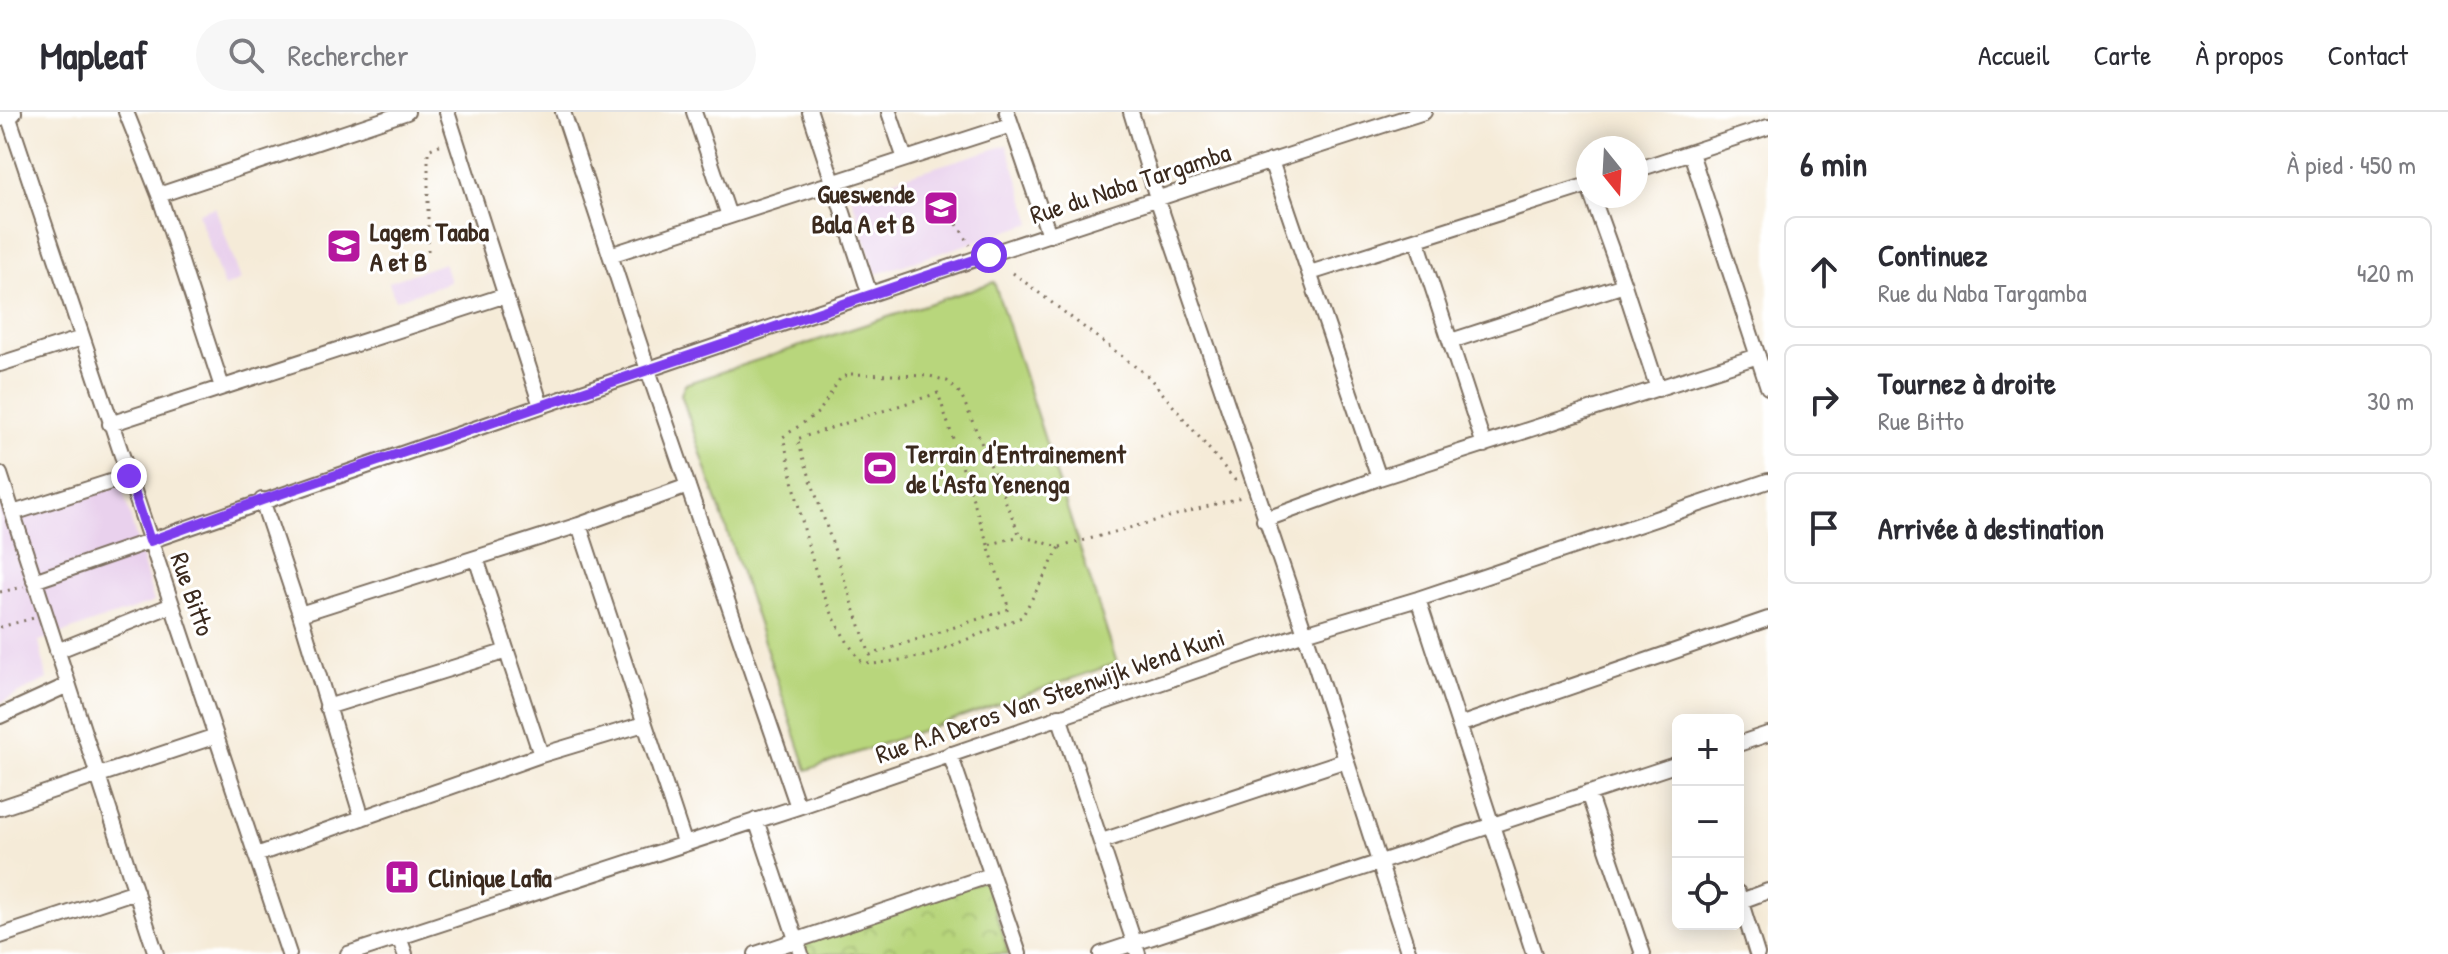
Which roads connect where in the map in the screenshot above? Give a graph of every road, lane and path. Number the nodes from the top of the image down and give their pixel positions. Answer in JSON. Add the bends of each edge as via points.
{"nodes":[{"id":1,"x":126,"y":112,"type":"edge"},
{"id":2,"x":407,"y":112,"type":"edge"},
{"id":3,"x":447,"y":112,"type":"edge"},
{"id":4,"x":563,"y":112,"type":"edge"},
{"id":5,"x":694,"y":112,"type":"edge"},
{"id":6,"x":810,"y":112,"type":"edge"},
{"id":7,"x":889,"y":112,"type":"edge"},
{"id":8,"x":1131,"y":112,"type":"edge"},
{"id":9,"x":1424,"y":112,"type":"edge"},
{"id":10,"x":6,"y":113,"type":"edge"},
{"id":11,"x":1009,"y":118,"type":"edge"},
{"id":12,"x":1768,"y":127,"type":"edge"},
{"id":13,"x":455,"y":138,"type":"junction"},
{"id":14,"x":1691,"y":153,"type":"junction"},
{"id":15,"x":905,"y":159,"type":"junction"},
{"id":16,"x":1271,"y":161,"type":"junction"},
{"id":17,"x":1648,"y":166,"type":"edge"},
{"id":18,"x":833,"y":182,"type":"junction"},
{"id":19,"x":1576,"y":189,"type":"edge"},
{"id":20,"x":159,"y":195,"type":"junction"},
{"id":21,"x":1157,"y":198,"type":"junction"},
{"id":22,"x":1596,"y":208,"type":"edge"},
{"id":23,"x":729,"y":216,"type":"junction"},
{"id":24,"x":957,"y":224,"type":"dead end"},
{"id":25,"x":1049,"y":235,"type":"junction"},
{"id":26,"x":1417,"y":240,"type":"junction"},
{"id":27,"x":428,"y":251,"type":"dead end"},
{"id":28,"x":610,"y":255,"type":"junction"},
{"id":29,"x":979,"y":258,"type":"junction"},
{"id":30,"x":1013,"y":273,"type":"dead end"},
{"id":31,"x":1310,"y":273,"type":"junction"},
{"id":32,"x":1624,"y":285,"type":"junction"},
{"id":33,"x":506,"y":295,"type":"junction"},
{"id":34,"x":870,"y":295,"type":"junction"},
{"id":35,"x":82,"y":338,"type":"junction"},
{"id":36,"x":1451,"y":341,"type":"junction"},
{"id":37,"x":1758,"y":356,"type":"junction"},
{"id":38,"x":0,"y":364,"type":"edge"},
{"id":39,"x":648,"y":370,"type":"junction"},
{"id":40,"x":222,"y":387,"type":"junction"},
{"id":41,"x":1768,"y":387,"type":"edge"},
{"id":42,"x":1658,"y":389,"type":"junction"},
{"id":43,"x":541,"y":406,"type":"junction"},
{"id":44,"x":110,"y":424,"type":"junction"},
{"id":45,"x":1484,"y":445,"type":"junction"},
{"id":46,"x":0,"y":474,"type":"edge"},
{"id":47,"x":129,"y":476,"type":"junction"},
{"id":48,"x":1379,"y":478,"type":"junction"},
{"id":49,"x":1768,"y":481,"type":"edge"},
{"id":50,"x":688,"y":486,"type":"junction"},
{"id":51,"x":1251,"y":494,"type":"junction"},
{"id":52,"x":262,"y":500,"type":"junction"},
{"id":53,"x":13,"y":513,"type":"junction"},
{"id":54,"x":1264,"y":520,"type":"junction"},
{"id":55,"x":579,"y":525,"type":"junction"},
{"id":56,"x":1020,"y":536,"type":"junction"},
{"id":57,"x":150,"y":541,"type":"junction"},
{"id":58,"x":988,"y":545,"type":"junction"},
{"id":59,"x":1060,"y":547,"type":"junction"},
{"id":60,"x":476,"y":558,"type":"junction"},
{"id":61,"x":35,"y":583,"type":"junction"},
{"id":62,"x":0,"y":592,"type":"edge"},
{"id":63,"x":1418,"y":599,"type":"junction"},
{"id":64,"x":172,"y":605,"type":"junction"},
{"id":65,"x":300,"y":614,"type":"junction"},
{"id":66,"x":45,"y":615,"type":"junction"},
{"id":67,"x":1768,"y":619,"type":"edge"},
{"id":68,"x":0,"y":627,"type":"edge"},
{"id":69,"x":1305,"y":633,"type":"junction"},
{"id":70,"x":57,"y":651,"type":"junction"},
{"id":71,"x":507,"y":651,"type":"junction"},
{"id":72,"x":68,"y":685,"type":"junction"},
{"id":73,"x":327,"y":707,"type":"junction"},
{"id":74,"x":0,"y":716,"type":"edge"},
{"id":75,"x":1059,"y":716,"type":"junction"},
{"id":76,"x":644,"y":724,"type":"junction"},
{"id":77,"x":1459,"y":725,"type":"junction"},
{"id":78,"x":1768,"y":734,"type":"edge"},
{"id":79,"x":216,"y":736,"type":"junction"},
{"id":80,"x":1744,"y":742,"type":"edge"},
{"id":81,"x":950,"y":754,"type":"junction"},
{"id":82,"x":541,"y":755,"type":"junction"},
{"id":83,"x":1346,"y":760,"type":"junction"},
{"id":84,"x":1672,"y":766,"type":"edge"},
{"id":85,"x":98,"y":775,"type":"junction"},
{"id":86,"x":1588,"y":793,"type":"junction"},
{"id":87,"x":798,"y":807,"type":"junction"},
{"id":88,"x":0,"y":808,"type":"edge"},
{"id":89,"x":362,"y":818,"type":"junction"},
{"id":90,"x":756,"y":820,"type":"junction"},
{"id":91,"x":1491,"y":825,"type":"junction"},
{"id":92,"x":1102,"y":841,"type":"junction"},
{"id":93,"x":684,"y":842,"type":"junction"},
{"id":94,"x":256,"y":855,"type":"junction"},
{"id":95,"x":1379,"y":863,"type":"junction"},
{"id":96,"x":991,"y":875,"type":"junction"},
{"id":97,"x":136,"y":891,"type":"junction"},
{"id":98,"x":1768,"y":891,"type":"edge"},
{"id":99,"x":1744,"y":896,"type":"edge"},
{"id":100,"x":1744,"y":913,"type":"edge"},
{"id":101,"x":0,"y":936,"type":"edge"},
{"id":102,"x":399,"y":937,"type":"junction"},
{"id":103,"x":799,"y":948,"type":"edge"},
{"id":104,"x":1136,"y":949,"type":"edge"},
{"id":105,"x":156,"y":954,"type":"edge"},
{"id":106,"x":289,"y":954,"type":"edge"},
{"id":107,"x":348,"y":954,"type":"edge"},
{"id":108,"x":405,"y":954,"type":"edge"},
{"id":109,"x":756,"y":954,"type":"edge"},
{"id":110,"x":1019,"y":954,"type":"edge"},
{"id":111,"x":1101,"y":954,"type":"edge"},
{"id":112,"x":1409,"y":954,"type":"edge"},
{"id":113,"x":1534,"y":954,"type":"edge"},
{"id":114,"x":1643,"y":954,"type":"edge"},
{"id":115,"x":1757,"y":954,"type":"edge"}],
"edges":[{"from":1,"to":20,"type":"street"},
{"from":2,"to":20,"type":"street"},
{"from":3,"to":13,"type":"street"},
{"from":4,"to":28,"type":"street"},
{"from":5,"to":23,"type":"street"},
{"from":6,"to":18,"type":"street"},
{"from":7,"to":15,"type":"street"},
{"from":8,"to":21,"type":"street"},
{"from":9,"to":16,"type":"street","name":"Rue du Naba Targamba"},
{"from":10,"to":35,"type":"street","name":"Rue Bitto"},
{"from":11,"to":15,"type":"street"},
{"from":11,"to":25,"type":"street"},
{"from":12,"to":14,"type":"street"},
{"from":13,"to":27,"type":"path","via":[[428,150]]},
{"from":13,"to":33,"type":"street"},
{"from":14,"to":17,"type":"street"},
{"from":14,"to":37,"type":"street"},
{"from":15,"to":18,"type":"street"},
{"from":16,"to":21,"type":"street","name":"Rue du Naba Targamba"},
{"from":16,"to":31,"type":"street"},
{"from":18,"to":23,"type":"street"},
{"from":18,"to":34,"type":"street"},
{"from":19,"to":26,"type":"street"},
{"from":20,"to":40,"type":"street"},
{"from":21,"to":25,"type":"street","name":"Rue du Naba Targamba"},
{"from":21,"to":51,"type":"street"},
{"from":22,"to":32,"type":"street"},
{"from":23,"to":28,"type":"street"},
{"from":24,"to":29,"type":"path"},
{"from":25,"to":29,"type":"street","name":"Rue du Naba Targamba"},
{"from":26,"to":31,"type":"street"},
{"from":26,"to":36,"type":"street"},
{"from":28,"to":39,"type":"street"},
{"from":29,"to":34,"type":"street","name":"Rue du Naba Targamba"},
{"from":30,"to":51,"type":"path","via":[[1149,377]]},
{"from":31,"to":48,"type":"street"},
{"from":32,"to":36,"type":"street"},
{"from":32,"to":42,"type":"street"},
{"from":33,"to":40,"type":"street"},
{"from":33,"to":43,"type":"street"},
{"from":34,"to":39,"type":"street","name":"Rue du Naba Targamba"},
{"from":35,"to":38,"type":"street"},
{"from":35,"to":44,"type":"street","name":"Rue Bitto"},
{"from":36,"to":45,"type":"street"},
{"from":37,"to":41,"type":"street"},
{"from":37,"to":42,"type":"street"},
{"from":39,"to":43,"type":"street","name":"Rue du Naba Targamba"},
{"from":39,"to":50,"type":"street"},
{"from":40,"to":44,"type":"street"},
{"from":42,"to":45,"type":"street"},
{"from":43,"to":52,"type":"street","name":"Rue du Naba Targamba"},
{"from":44,"to":47,"type":"street","name":"Rue Bitto"},
{"from":45,"to":48,"type":"street"},
{"from":46,"to":53,"type":"street"},
{"from":47,"to":53,"type":"street"},
{"from":47,"to":57,"type":"street","name":"Rue Bitto"},
{"from":48,"to":54,"type":"street"},
{"from":49,"to":63,"type":"street","name":"Rue A.A Deros Van Steenwijk Wend Kuni"},
{"from":50,"to":55,"type":"street"},
{"from":50,"to":87,"type":"street"},
{"from":51,"to":54,"type":"street"},
{"from":51,"to":59,"type":"path"},
{"from":52,"to":57,"type":"street","name":"Rue du Naba Targamba"},
{"from":52,"to":65,"type":"street"},
{"from":53,"to":61,"type":"street"},
{"from":54,"to":69,"type":"street"},
{"from":55,"to":60,"type":"street"},
{"from":55,"to":76,"type":"street"},
{"from":56,"to":58,"type":"path"},
{"from":56,"to":59,"type":"path"},
{"from":56,"to":59,"type":"path","via":[[969,409],[947,381],[930,376],[841,377],[819,412],[783,437],[819,582],[845,642],[861,661],[926,656],[1022,617]]},
{"from":57,"to":61,"type":"street","name":"Rue du Naba Targamba"},
{"from":57,"to":64,"type":"street","name":"Rue Bitto"},
{"from":58,"to":58,"type":"path","via":[[1009,609],[870,655],[797,439],[938,393]]},
{"from":60,"to":65,"type":"street"},
{"from":60,"to":71,"type":"street"},
{"from":61,"to":62,"type":"path"},
{"from":61,"to":66,"type":"street"},
{"from":63,"to":69,"type":"street","name":"Rue A.A Deros Van Steenwijk Wend Kuni"},
{"from":63,"to":77,"type":"street"},
{"from":64,"to":70,"type":"street"},
{"from":64,"to":79,"type":"street","name":"Rue Bitto"},
{"from":65,"to":73,"type":"street"},
{"from":66,"to":68,"type":"path"},
{"from":66,"to":70,"type":"street"},
{"from":67,"to":77,"type":"street"},
{"from":69,"to":75,"type":"street","name":"Rue A.A Deros Van Steenwijk Wend Kuni"},
{"from":69,"to":83,"type":"street"},
{"from":70,"to":72,"type":"street"},
{"from":71,"to":73,"type":"street"},
{"from":71,"to":82,"type":"street"},
{"from":72,"to":74,"type":"street"},
{"from":72,"to":85,"type":"street"},
{"from":73,"to":89,"type":"street"},
{"from":75,"to":81,"type":"street","name":"Rue A.A Deros Van Steenwijk Wend Kuni"},
{"from":75,"to":92,"type":"street"},
{"from":76,"to":82,"type":"street"},
{"from":76,"to":93,"type":"street"},
{"from":77,"to":91,"type":"street"},
{"from":78,"to":80,"type":"street"},
{"from":79,"to":85,"type":"street"},
{"from":79,"to":94,"type":"street","name":"Rue Bitto"},
{"from":81,"to":87,"type":"street","name":"Rue A.A Deros Van Steenwijk Wend Kuni"},
{"from":81,"to":96,"type":"street"},
{"from":82,"to":89,"type":"street"},
{"from":83,"to":92,"type":"street"},
{"from":83,"to":95,"type":"street"},
{"from":84,"to":86,"type":"street"},
{"from":85,"to":88,"type":"street"},
{"from":85,"to":97,"type":"street"},
{"from":86,"to":91,"type":"street"},
{"from":86,"to":114,"type":"street"},
{"from":87,"to":90,"type":"street","name":"Rue A.A Deros Van Steenwijk Wend Kuni"},
{"from":89,"to":94,"type":"street"},
{"from":90,"to":93,"type":"street","name":"Rue A.A Deros Van Steenwijk Wend Kuni"},
{"from":90,"to":103,"type":"street"},
{"from":91,"to":95,"type":"street"},
{"from":91,"to":113,"type":"street"},
{"from":92,"to":104,"type":"street"},
{"from":93,"to":102,"type":"street","name":"Rue A.A Deros Van Steenwijk Wend Kuni"},
{"from":94,"to":106,"type":"street","name":"Rue Bitto"},
{"from":95,"to":104,"type":"street"},
{"from":95,"to":112,"type":"street"},
{"from":96,"to":103,"type":"street"},
{"from":96,"to":110,"type":"street"},
{"from":97,"to":101,"type":"street"},
{"from":97,"to":105,"type":"street"},
{"from":98,"to":99,"type":"street"},
{"from":100,"to":115,"type":"street"},
{"from":102,"to":107,"type":"street","name":"Rue A.A Deros Van Steenwijk Wend Kuni"},
{"from":102,"to":108,"type":"street"},
{"from":103,"to":109,"type":"street"},
{"from":104,"to":111,"type":"street"}]}
